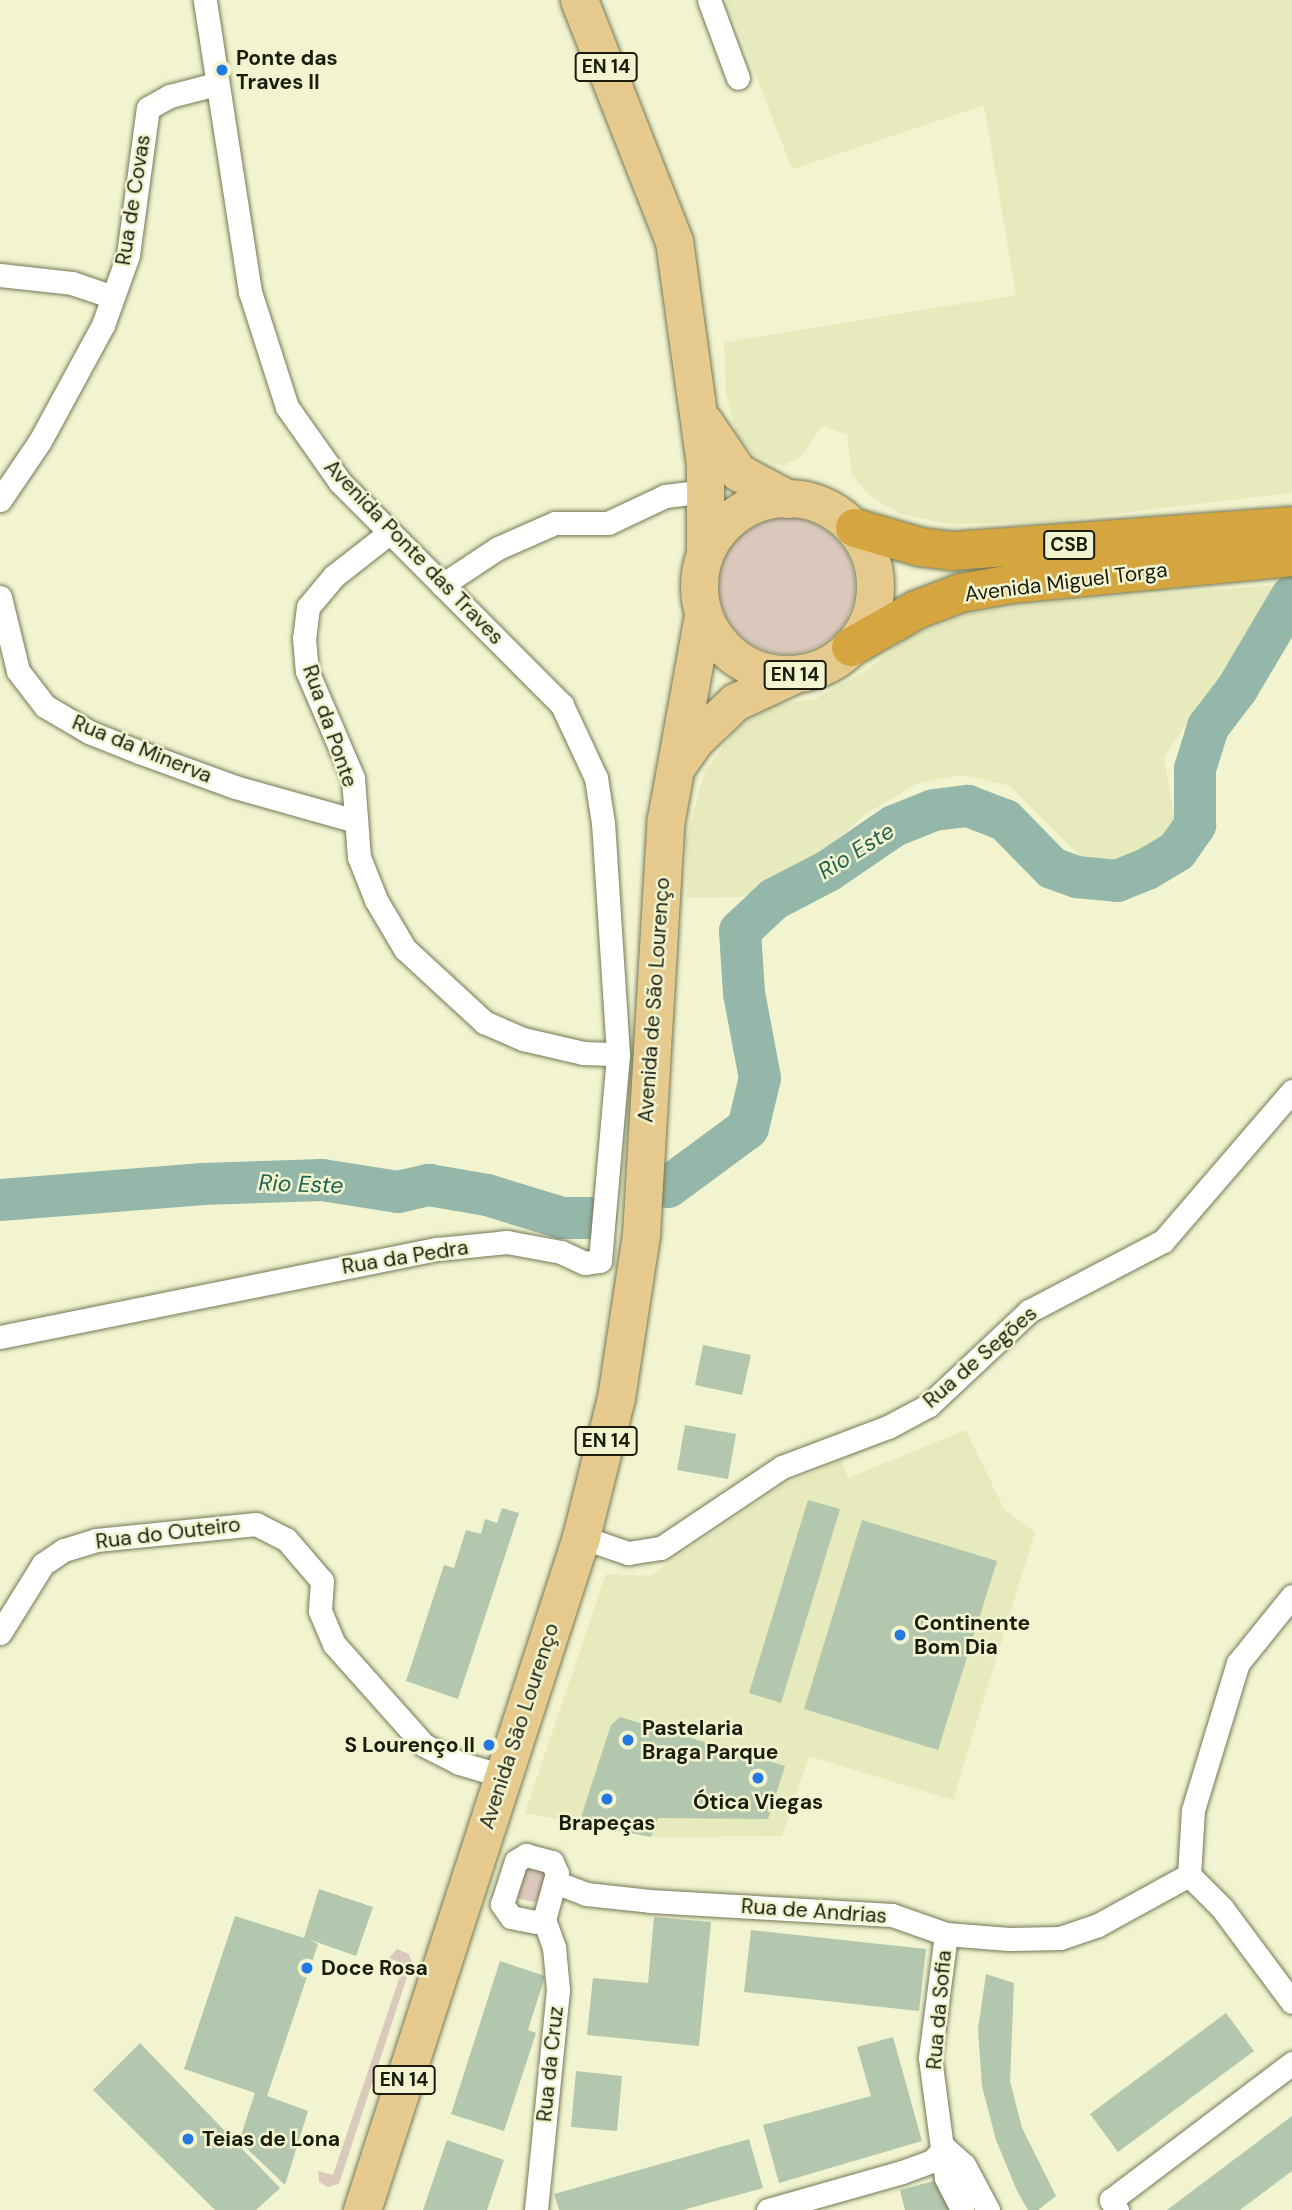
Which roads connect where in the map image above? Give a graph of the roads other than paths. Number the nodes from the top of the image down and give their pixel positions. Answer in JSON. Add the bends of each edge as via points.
{"nodes":[{"id":1,"x":205,"y":0,"type":"edge"},
{"id":2,"x":579,"y":0,"type":"edge"},
{"id":3,"x":709,"y":0,"type":"edge"},
{"id":4,"x":737,"y":78,"type":"dead end"},
{"id":5,"x":216,"y":84,"type":"junction"},
{"id":6,"x":0,"y":275,"type":"edge"},
{"id":7,"x":113,"y":297,"type":"junction"},
{"id":8,"x":699,"y":412,"type":"junction"},
{"id":9,"x":707,"y":491,"type":"junction"},
{"id":10,"x":788,"y":499,"type":"junction"},
{"id":11,"x":0,"y":500,"type":"edge"},
{"id":12,"x":855,"y":528,"type":"junction"},
{"id":13,"x":390,"y":533,"type":"junction"},
{"id":14,"x":1284,"y":542,"type":"edge"},
{"id":15,"x":705,"y":552,"type":"junction"},
{"id":16,"x":442,"y":585,"type":"junction"},
{"id":17,"x":0,"y":597,"type":"edge"},
{"id":18,"x":703,"y":615,"type":"junction"},
{"id":19,"x":851,"y":646,"type":"junction"},
{"id":20,"x":793,"y":675,"type":"junction"},
{"id":21,"x":676,"y":766,"type":"junction"},
{"id":22,"x":356,"y":821,"type":"junction"},
{"id":23,"x":618,"y":1054,"type":"junction"},
{"id":24,"x":648,"y":1078,"type":"junction"},
{"id":25,"x":1292,"y":1091,"type":"edge"},
{"id":26,"x":641,"y":1234,"type":"joint"},
{"id":27,"x":3,"y":1338,"type":"edge"},
{"id":28,"x":581,"y":1537,"type":"junction"},
{"id":29,"x":1292,"y":1596,"type":"edge"},
{"id":30,"x":0,"y":1633,"type":"edge"},
{"id":31,"x":503,"y":1776,"type":"junction"},
{"id":32,"x":473,"y":1870,"type":"junction"},
{"id":33,"x":1189,"y":1875,"type":"junction"},
{"id":34,"x":555,"y":1882,"type":"junction"},
{"id":35,"x":508,"y":1883,"type":"junction"},
{"id":36,"x":544,"y":1920,"type":"junction"},
{"id":37,"x":946,"y":1934,"type":"junction"},
{"id":38,"x":1292,"y":2002,"type":"edge"},
{"id":39,"x":1292,"y":2063,"type":"edge"},
{"id":40,"x":944,"y":2148,"type":"junction"},
{"id":41,"x":362,"y":2210,"type":"edge"},
{"id":42,"x":536,"y":2210,"type":"edge"},
{"id":43,"x":768,"y":2210,"type":"edge"},
{"id":44,"x":962,"y":2210,"type":"edge"},
{"id":45,"x":988,"y":2210,"type":"edge"},
{"id":46,"x":1117,"y":2210,"type":"edge"}],
"edges":[{"from":1,"to":5,"type":"street","name":"Avenida Ponte das Traves"},
{"from":2,"to":8,"type":"main road","name":"Avenida de São Lourenço","number":"EN 14","via":[[674,241]]},
{"from":3,"to":4,"type":"street"},
{"from":5,"to":7,"type":"street","name":"Rua de Covas","via":[[170,96],[148,108],[128,255]]},
{"from":5,"to":13,"type":"street","name":"Avenida Ponte das Traves","via":[[250,292],[287,407],[340,482]]},
{"from":6,"to":7,"type":"street","via":[[72,283]]},
{"from":7,"to":11,"type":"street","name":"Rua de Covas","via":[[103,325],[40,441]]},
{"from":8,"to":9,"type":"main road","name":"Avenida de São Lourenço","number":"EN 14"},
{"from":8,"to":10,"type":"main road","name":"Avenida de São Lourenço","number":"EN 14","via":[[738,472]]},
{"from":9,"to":15,"type":"main road","name":"Avenida de São Lourenço","number":"EN 14"},
{"from":9,"to":16,"type":"street","via":[[665,496],[608,523],[555,523],[498,548]]},
{"from":10,"to":12,"type":"main road","name":"Avenida de São Lourenço","number":"EN 14","via":[[807,500],[833,510]]},
{"from":10,"to":15,"type":"main road","name":"Avenida de São Lourenço","number":"EN 14","via":[[741,510],[725,523]]},
{"from":12,"to":14,"type":"highway","name":"Avenida Miguel Torga","number":"CSB","via":[[920,547],[953,551]]},
{"from":12,"to":19,"type":"main road","name":"Avenida de São Lourenço","number":"EN 14","via":[[869,552],[876,579],[874,607]]},
{"from":13,"to":16,"type":"street","name":"Avenida Ponte das Traves"},
{"from":13,"to":22,"type":"street","name":"Rua da Ponte","via":[[334,576],[308,607],[304,638],[307,671],[353,778]]},
{"from":14,"to":19,"type":"highway","name":"Avenida Miguel Torga","number":"CSB","via":[[961,593],[916,610]]},
{"from":15,"to":18,"type":"main road","name":"Avenida de São Lourenço","number":"EN 14","via":[[699,575]]},
{"from":16,"to":23,"type":"street","name":"Avenida Ponte das Traves","via":[[562,705],[596,778]]},
{"from":17,"to":22,"type":"street","name":"Rua da Minerva","via":[[18,671],[45,706],[89,732],[163,761],[234,787]]},
{"from":18,"to":20,"type":"main road","name":"Avenida de São Lourenço","number":"EN 14","via":[[724,649],[740,662],[766,673]]},
{"from":18,"to":21,"type":"main road","name":"Avenida de São Lourenço","number":"EN 14"},
{"from":19,"to":20,"type":"main road","name":"Avenida de São Lourenço","number":"EN 14","via":[[821,669]]},
{"from":20,"to":21,"type":"main road","name":"Avenida de São Lourenço","number":"EN 14","via":[[728,708]]},
{"from":21,"to":24,"type":"main road","name":"Avenida de São Lourenço","number":"EN 14","via":[[667,819]]},
{"from":22,"to":23,"type":"street","name":"Rua da Ponte","via":[[363,868],[376,901],[405,949],[484,1022],[523,1040],[583,1053]]},
{"from":23,"to":24,"type":"street"},
{"from":23,"to":27,"type":"street","name":"Rua da Pedra","via":[[600,1261],[585,1262],[561,1251],[507,1242],[438,1250],[343,1266],[298,1280],[134,1307]]},
{"from":24,"to":26,"type":"main road","name":"Avenida de São Lourenço","number":"EN 14"},
{"from":25,"to":28,"type":"street","name":"Rua de Segões","via":[[1163,1241],[1029,1311],[929,1405],[888,1427],[782,1467],[661,1548],[628,1553]]},
{"from":26,"to":28,"type":"main road","name":"Avenida São Lourenço","number":"EN 14","via":[[617,1398]]},
{"from":28,"to":31,"type":"main road","name":"Avenida São Lourenço","number":"EN 14"},
{"from":29,"to":33,"type":"street","via":[[1238,1663],[1193,1810]]},
{"from":30,"to":31,"type":"street","name":"Rua do Outeiro","via":[[43,1564],[64,1550],[96,1540],[256,1524],[286,1539],[322,1581],[320,1611],[334,1644],[424,1745],[458,1763]]},
{"from":31,"to":32,"type":"main road","name":"Avenida São Lourenço","number":"EN 14"},
{"from":32,"to":35,"type":"street"},
{"from":32,"to":41,"type":"main road","name":"Avenida São Lourenço","number":"EN 14"},
{"from":33,"to":37,"type":"street","name":"Rua de Andrias","via":[[1098,1926],[1059,1938]]},
{"from":33,"to":38,"type":"street","via":[[1222,1908]]},
{"from":34,"to":35,"type":"street","via":[[552,1862],[526,1855],[516,1861]]},
{"from":34,"to":36,"type":"street"},
{"from":34,"to":37,"type":"street","name":"Rua de Andrias","via":[[586,1894],[650,1901],[892,1915]]},
{"from":35,"to":36,"type":"street","via":[[504,1911],[527,1922]]},
{"from":36,"to":42,"type":"street","name":"Rua da Cruz","via":[[554,1947],[558,1990]]},
{"from":37,"to":40,"type":"street","name":"Rua da Sofia","via":[[930,2058]]},
{"from":39,"to":46,"type":"street","via":[[1111,2200]]},
{"from":40,"to":43,"type":"street","via":[[932,2161]]},
{"from":40,"to":44,"type":"street","name":"Rua da Sofia","via":[[946,2178]]},
{"from":40,"to":45,"type":"street","via":[[964,2165]]}]}
